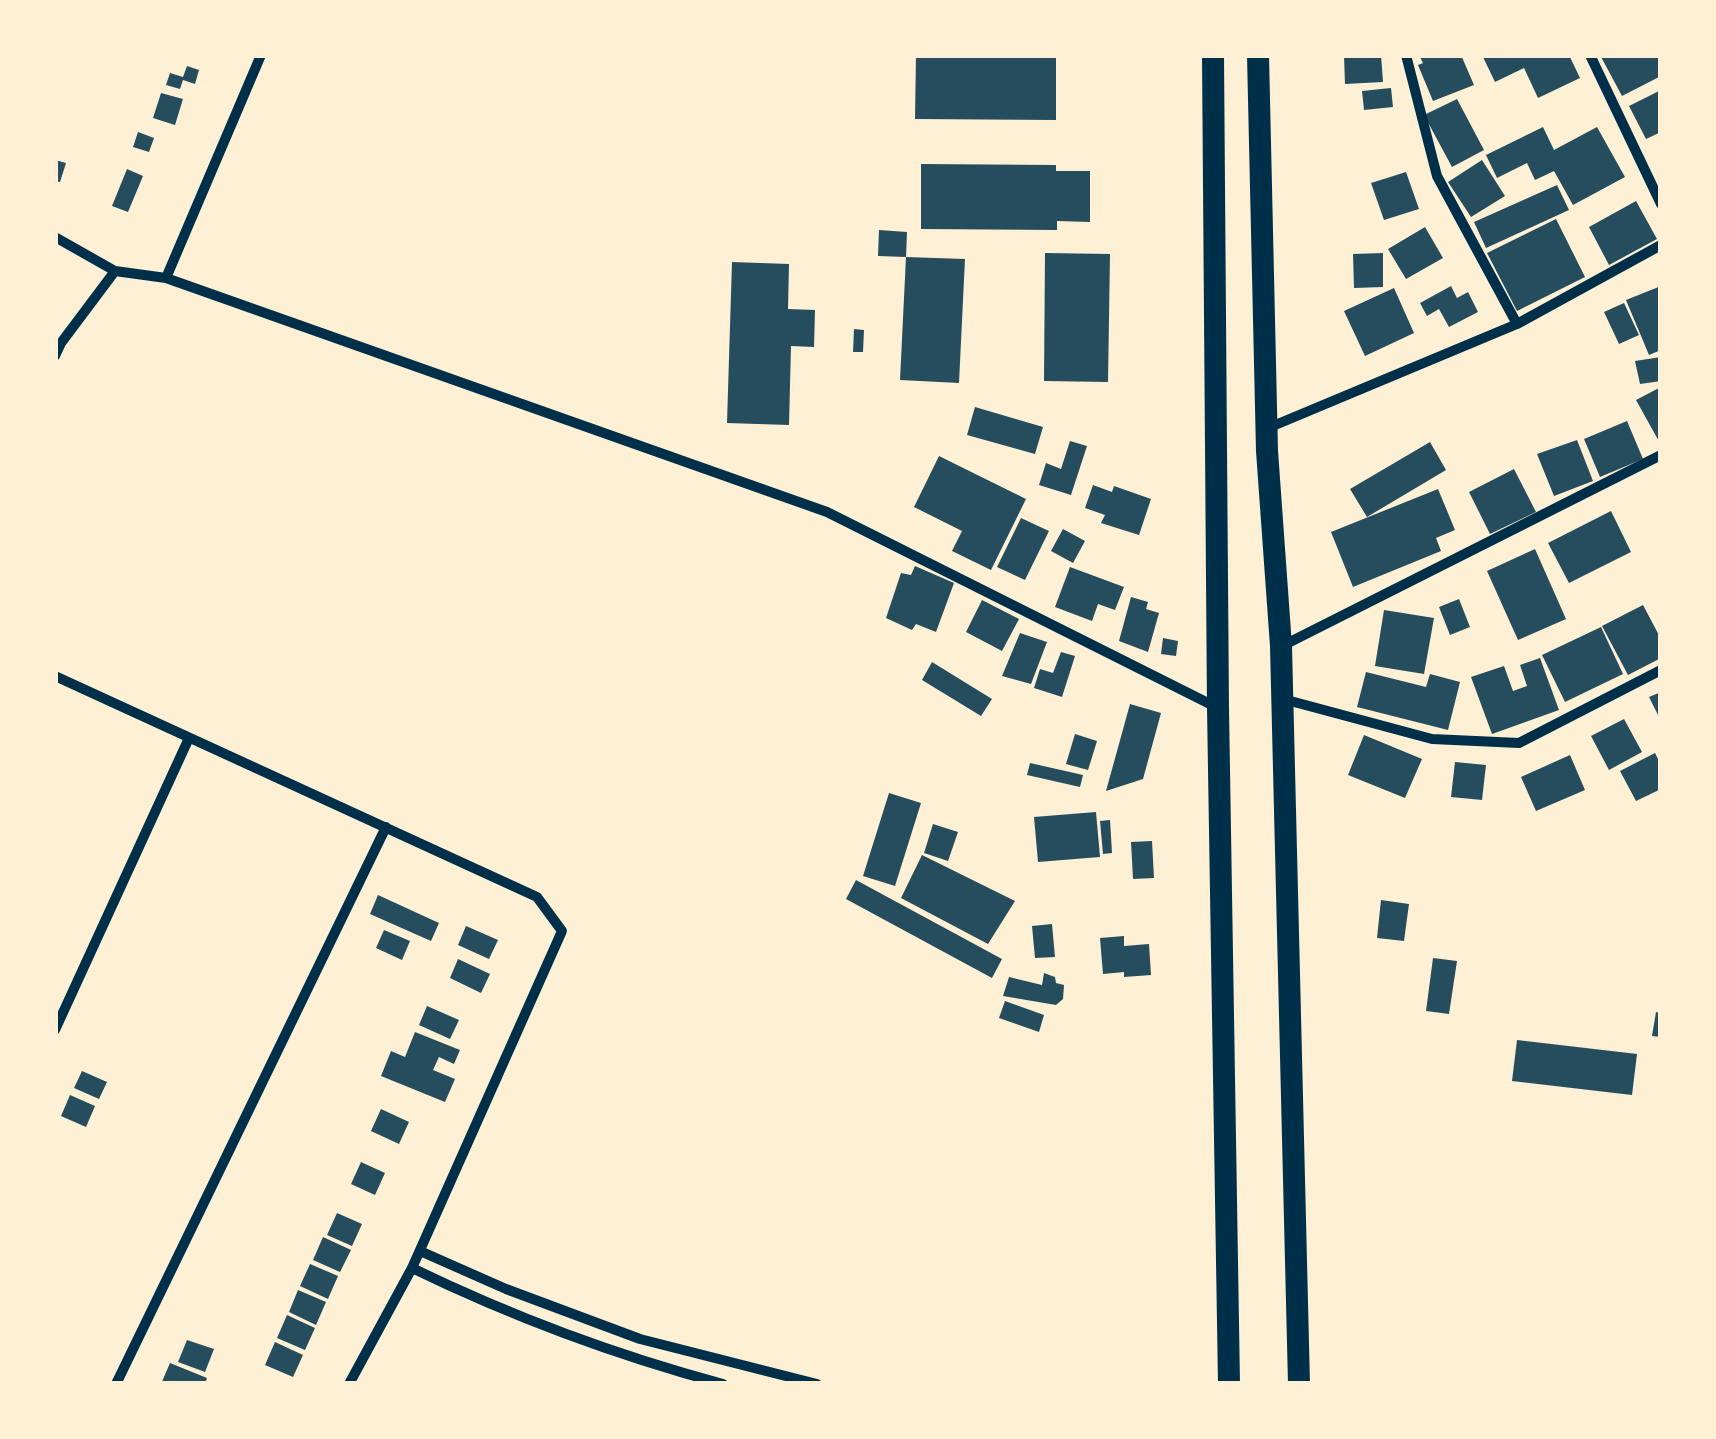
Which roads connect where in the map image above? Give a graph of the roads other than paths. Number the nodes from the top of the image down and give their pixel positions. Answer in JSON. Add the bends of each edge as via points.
{"nodes":[{"id":1,"x":261,"y":55,"type":"edge"},
{"id":2,"x":1213,"y":55,"type":"edge"},
{"id":3,"x":1258,"y":55,"type":"edge"},
{"id":4,"x":1406,"y":55,"type":"edge"},
{"id":5,"x":1590,"y":55,"type":"edge"},
{"id":6,"x":1661,"y":204,"type":"edge"},
{"id":7,"x":55,"y":237,"type":"edge"},
{"id":8,"x":1661,"y":245,"type":"edge"},
{"id":9,"x":115,"y":271,"type":"junction"},
{"id":10,"x":166,"y":278,"type":"junction"},
{"id":11,"x":1517,"y":324,"type":"junction"},
{"id":12,"x":55,"y":356,"type":"edge"},
{"id":13,"x":1266,"y":429,"type":"junction"},
{"id":14,"x":1661,"y":455,"type":"edge"},
{"id":15,"x":1281,"y":646,"type":"junction"},
{"id":16,"x":1661,"y":670,"type":"edge"},
{"id":17,"x":55,"y":676,"type":"edge"},
{"id":18,"x":1282,"y":699,"type":"junction"},
{"id":19,"x":1218,"y":708,"type":"junction"},
{"id":20,"x":189,"y":738,"type":"junction"},
{"id":21,"x":386,"y":827,"type":"junction"},
{"id":22,"x":55,"y":1030,"type":"edge"},
{"id":23,"x":420,"y":1251,"type":"junction"},
{"id":24,"x":412,"y":1268,"type":"junction"},
{"id":25,"x":116,"y":1384,"type":"edge"},
{"id":26,"x":349,"y":1384,"type":"edge"},
{"id":27,"x":723,"y":1384,"type":"edge"},
{"id":28,"x":817,"y":1384,"type":"edge"},
{"id":29,"x":1229,"y":1384,"type":"edge"},
{"id":30,"x":1298,"y":1384,"type":"edge"}],
"edges":[{"from":1,"to":10,"type":"street"},
{"from":2,"to":19,"type":"highway"},
{"from":3,"to":13,"type":"highway"},
{"from":4,"to":11,"type":"street","via":[[1437,176]]},
{"from":5,"to":6,"type":"street"},
{"from":7,"to":9,"type":"street"},
{"from":8,"to":11,"type":"street"},
{"from":9,"to":10,"type":"street"},
{"from":9,"to":12,"type":"street"},
{"from":10,"to":19,"type":"street","via":[[827,512]]},
{"from":11,"to":13,"type":"street"},
{"from":13,"to":15,"type":"highway"},
{"from":14,"to":15,"type":"street"},
{"from":15,"to":18,"type":"highway"},
{"from":16,"to":18,"type":"street","via":[[1518,744],[1432,739]]},
{"from":17,"to":20,"type":"street"},
{"from":18,"to":30,"type":"highway"},
{"from":19,"to":29,"type":"highway"},
{"from":20,"to":21,"type":"street"},
{"from":20,"to":22,"type":"street"},
{"from":21,"to":23,"type":"street","via":[[537,898],[562,932]]},
{"from":21,"to":25,"type":"street"},
{"from":23,"to":24,"type":"street"},
{"from":23,"to":28,"type":"street","via":[[640,1338]]},
{"from":24,"to":26,"type":"street"},
{"from":24,"to":27,"type":"street","via":[[515,1316],[636,1361]]}]}
